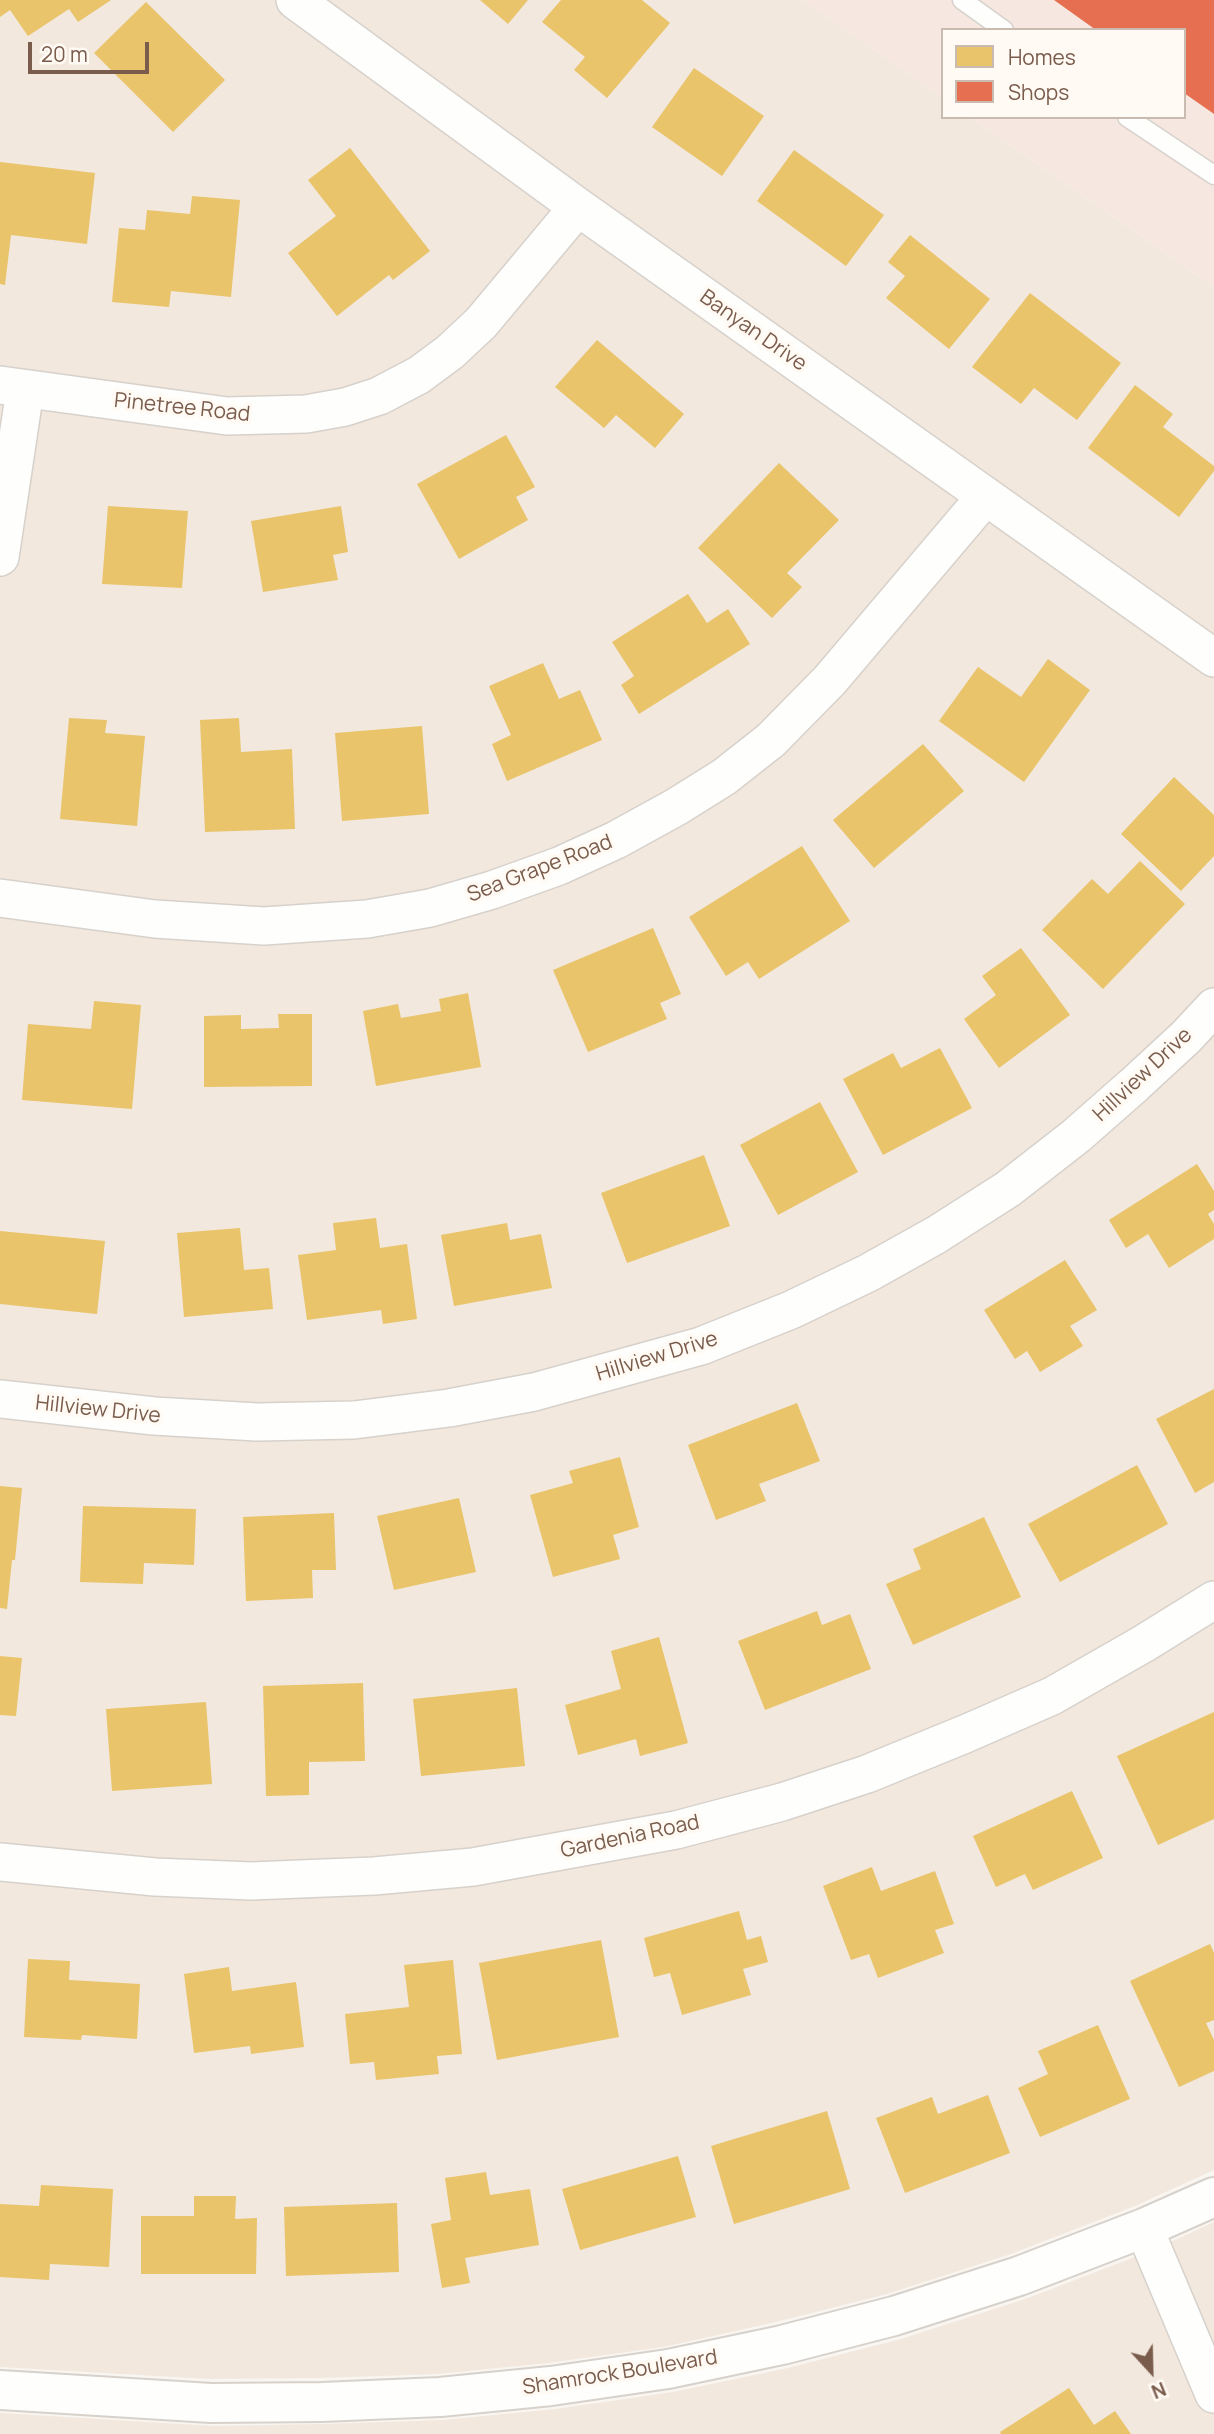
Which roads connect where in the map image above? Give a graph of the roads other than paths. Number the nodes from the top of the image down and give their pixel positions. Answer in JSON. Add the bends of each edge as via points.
{"nodes":[{"id":1,"x":295,"y":0,"type":"edge"},
{"id":2,"x":962,"y":0,"type":"edge"},
{"id":3,"x":1001,"y":28,"type":"edge"},
{"id":4,"x":1130,"y":119,"type":"edge"},
{"id":5,"x":1214,"y":175,"type":"edge"},
{"id":6,"x":578,"y":207,"type":"junction"},
{"id":7,"x":12,"y":387,"type":"edge"},
{"id":8,"x":986,"y":496,"type":"junction"},
{"id":9,"x":0,"y":557,"type":"edge"},
{"id":10,"x":1214,"y":658,"type":"edge"},
{"id":11,"x":0,"y":898,"type":"edge"},
{"id":12,"x":1214,"y":1007,"type":"edge"},
{"id":13,"x":0,"y":1399,"type":"edge"},
{"id":14,"x":1214,"y":1600,"type":"edge"},
{"id":15,"x":0,"y":1862,"type":"edge"},
{"id":16,"x":1214,"y":2197,"type":"edge"},
{"id":17,"x":1144,"y":2228,"type":"junction"},
{"id":18,"x":0,"y":2390,"type":"edge"},
{"id":19,"x":1214,"y":2394,"type":"edge"}],
"edges":[{"from":1,"to":6,"type":"street","name":"Banyan Drive"},
{"from":2,"to":3,"type":"lane"},
{"from":4,"to":5,"type":"lane"},
{"from":6,"to":7,"type":"street","name":"Pinetree Road","via":[[481,323],[450,352],[379,396],[345,407],[306,414],[227,416]]},
{"from":6,"to":8,"type":"street","name":"Banyan Drive"},
{"from":7,"to":9,"type":"street"},
{"from":8,"to":10,"type":"street","name":"Banyan Drive"},
{"from":8,"to":11,"type":"street","name":"Sea Grape Road","via":[[830,680],[771,740],[676,807],[559,866],[430,908],[367,919],[264,926],[155,919]]},
{"from":12,"to":13,"type":"street","name":"Hillview Drive","via":[[1134,1085],[1008,1189],[868,1273],[701,1346],[534,1392],[354,1420],[257,1422],[154,1416]]},
{"from":14,"to":15,"type":"street","name":"Gardenia Road","via":[[1052,1696],[965,1734],[867,1774],[676,1830],[473,1867],[373,1876],[251,1881]]},
{"from":16,"to":17,"type":"street","name":"Shamrock Boulevard"},
{"from":17,"to":18,"type":"street","name":"Shamrock Boulevard","via":[[1019,2276],[894,2316],[668,2369],[564,2384],[440,2397],[211,2403]]},
{"from":17,"to":19,"type":"street"}]}
